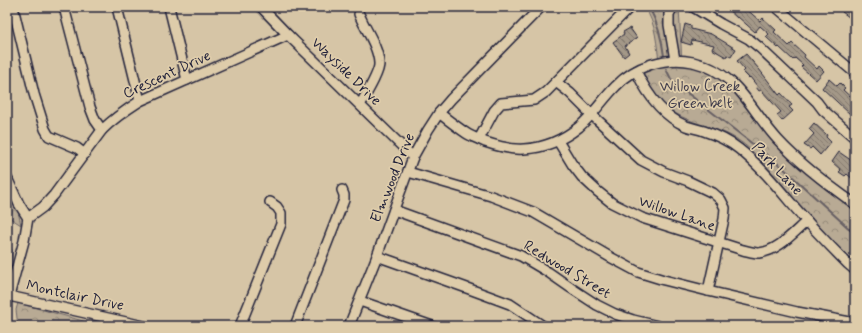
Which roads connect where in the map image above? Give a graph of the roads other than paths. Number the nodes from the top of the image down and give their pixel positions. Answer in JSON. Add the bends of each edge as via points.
{"nodes":[{"id":1,"x":13,"y":7,"type":"edge"},
{"id":2,"x":64,"y":7,"type":"edge"},
{"id":3,"x":117,"y":7,"type":"edge"},
{"id":4,"x":168,"y":7,"type":"edge"},
{"id":5,"x":261,"y":7,"type":"edge"},
{"id":6,"x":541,"y":7,"type":"edge"},
{"id":7,"x":673,"y":7,"type":"edge"},
{"id":8,"x":693,"y":7,"type":"edge"},
{"id":9,"x":776,"y":7,"type":"edge"},
{"id":10,"x":629,"y":8,"type":"edge"},
{"id":11,"x":359,"y":14,"type":"dead end"},
{"id":12,"x":288,"y":35,"type":"junction"},
{"id":13,"x":675,"y":60,"type":"junction"},
{"id":14,"x":636,"y":71,"type":"junction"},
{"id":15,"x":855,"y":73,"type":"edge"},
{"id":16,"x":187,"y":80,"type":"junction"},
{"id":17,"x":556,"y":82,"type":"junction"},
{"id":18,"x":140,"y":101,"type":"junction"},
{"id":19,"x":360,"y":105,"type":"junction"},
{"id":20,"x":439,"y":113,"type":"junction"},
{"id":21,"x":591,"y":114,"type":"junction"},
{"id":22,"x":102,"y":130,"type":"junction"},
{"id":23,"x":855,"y":138,"type":"edge"},
{"id":24,"x":479,"y":139,"type":"junction"},
{"id":25,"x":558,"y":141,"type":"junction"},
{"id":26,"x":85,"y":154,"type":"junction"},
{"id":27,"x":413,"y":157,"type":"junction"},
{"id":28,"x":408,"y":172,"type":"junction"},
{"id":29,"x":7,"y":178,"type":"edge"},
{"id":30,"x":342,"y":190,"type":"dead end"},
{"id":31,"x":270,"y":202,"type":"dead end"},
{"id":32,"x":855,"y":204,"type":"edge"},
{"id":33,"x":394,"y":210,"type":"junction"},
{"id":34,"x":28,"y":218,"type":"junction"},
{"id":35,"x":807,"y":221,"type":"junction"},
{"id":36,"x":719,"y":242,"type":"junction"},
{"id":37,"x":377,"y":256,"type":"junction"},
{"id":38,"x":855,"y":270,"type":"edge"},
{"id":39,"x":708,"y":292,"type":"junction"},
{"id":40,"x":360,"y":301,"type":"junction"},
{"id":41,"x":119,"y":323,"type":"edge"},
{"id":42,"x":855,"y":323,"type":"edge"},
{"id":43,"x":144,"y":326,"type":"edge"},
{"id":44,"x":240,"y":326,"type":"edge"},
{"id":45,"x":295,"y":326,"type":"edge"},
{"id":46,"x":349,"y":326,"type":"edge"},
{"id":47,"x":432,"y":326,"type":"edge"},
{"id":48,"x":543,"y":326,"type":"edge"},
{"id":49,"x":658,"y":326,"type":"edge"}],
"edges":[{"from":1,"to":26,"type":"street","via":[[44,129],[49,136]]},
{"from":2,"to":22,"type":"street","via":[[90,107]]},
{"from":3,"to":18,"type":"street"},
{"from":4,"to":16,"type":"street"},
{"from":5,"to":12,"type":"street","name":"Wayside Drive"},
{"from":6,"to":20,"type":"street","name":"Elmwood Drive"},
{"from":7,"to":13,"type":"street","via":[[669,14],[669,25]]},
{"from":8,"to":23,"type":"street","via":[[749,39]]},
{"from":9,"to":15,"type":"street"},
{"from":10,"to":17,"type":"street"},
{"from":11,"to":19,"type":"street","via":[[374,43],[379,64]]},
{"from":12,"to":16,"type":"street","name":"Crescent Drive"},
{"from":12,"to":19,"type":"street","name":"Wayside Drive"},
{"from":13,"to":14,"type":"street","via":[[656,63]]},
{"from":13,"to":32,"type":"street","via":[[708,67],[733,83],[777,139],[796,158]]},
{"from":14,"to":21,"type":"street","via":[[615,87]]},
{"from":14,"to":35,"type":"street","name":"Park Lane","via":[[644,88],[657,105],[686,125],[738,147]]},
{"from":16,"to":18,"type":"street","name":"Crescent Drive"},
{"from":17,"to":21,"type":"street"},
{"from":17,"to":24,"type":"street","via":[[534,100],[501,103]]},
{"from":18,"to":22,"type":"street","name":"Crescent Drive","via":[[124,110]]},
{"from":19,"to":27,"type":"street","name":"Wayside Drive"},
{"from":20,"to":24,"type":"street","via":[[467,134]]},
{"from":20,"to":27,"type":"street","name":"Elmwood Drive"},
{"from":21,"to":25,"type":"street"},
{"from":21,"to":36,"type":"street","via":[[641,160],[713,193],[721,200],[725,208]]},
{"from":22,"to":26,"type":"street","name":"Crescent Drive"},
{"from":24,"to":25,"type":"street","via":[[524,150]]},
{"from":25,"to":36,"type":"street","name":"Willow Lane","via":[[582,177],[612,203],[642,218]]},
{"from":26,"to":34,"type":"street","name":"Crescent Drive","via":[[54,195]]},
{"from":27,"to":28,"type":"street","name":"Elmwood Drive"},
{"from":28,"to":33,"type":"street","name":"Elmwood Drive"},
{"from":28,"to":39,"type":"street","via":[[533,212],[638,272]]},
{"from":29,"to":34,"type":"street"},
{"from":30,"to":45,"type":"street","via":[[344,200]]},
{"from":31,"to":44,"type":"street","via":[[281,213],[281,224]]},
{"from":33,"to":37,"type":"street","name":"Elmwood Drive"},
{"from":33,"to":49,"type":"street","name":"Redwood Street","via":[[521,256],[597,305],[615,314]]},
{"from":34,"to":41,"type":"street","name":"Montclair Drive","via":[[9,296]]},
{"from":35,"to":36,"type":"street","name":"Willow Lane","via":[[771,250],[758,253]]},
{"from":35,"to":38,"type":"street","name":"Park Lane"},
{"from":36,"to":39,"type":"street"},
{"from":37,"to":40,"type":"street","name":"Elmwood Drive"},
{"from":37,"to":48,"type":"street","via":[[510,304]]},
{"from":39,"to":42,"type":"street"},
{"from":40,"to":46,"type":"street","name":"Elmwood Drive"},
{"from":40,"to":47,"type":"street"},
{"from":41,"to":43,"type":"street","name":"Montclair Drive"}]}
